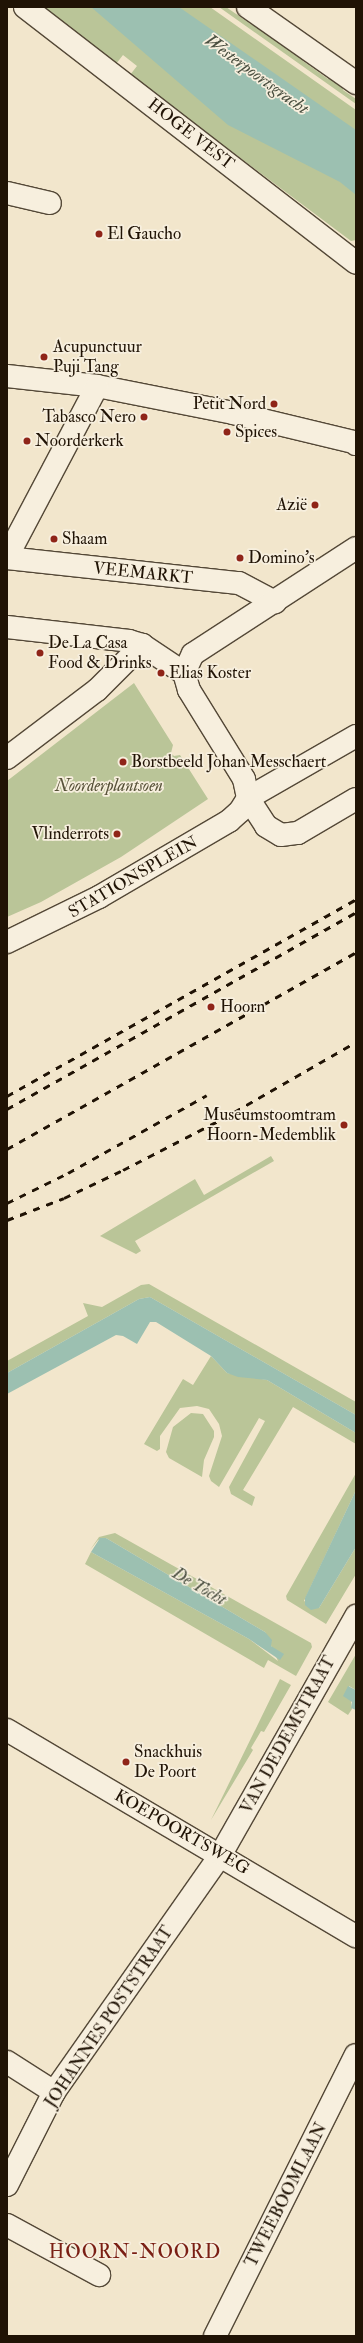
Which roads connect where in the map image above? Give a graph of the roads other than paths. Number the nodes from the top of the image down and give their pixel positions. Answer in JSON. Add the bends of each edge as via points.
{"nodes":[{"id":1,"x":26,"y":7,"type":"edge"},
{"id":2,"x":248,"y":7,"type":"edge"},
{"id":3,"x":356,"y":83,"type":"edge"},
{"id":4,"x":7,"y":193,"type":"edge"},
{"id":5,"x":50,"y":203,"type":"dead end"},
{"id":6,"x":356,"y":263,"type":"edge"},
{"id":7,"x":7,"y":376,"type":"edge"},
{"id":8,"x":97,"y":386,"type":"junction"},
{"id":9,"x":356,"y":444,"type":"edge"},
{"id":10,"x":356,"y":548,"type":"edge"},
{"id":11,"x":7,"y":558,"type":"edge"},
{"id":12,"x":275,"y":602,"type":"junction"},
{"id":13,"x":7,"y":627,"type":"edge"},
{"id":14,"x":142,"y":645,"type":"junction"},
{"id":15,"x":184,"y":673,"type":"junction"},
{"id":16,"x":356,"y":736,"type":"edge"},
{"id":17,"x":7,"y":758,"type":"edge"},
{"id":18,"x":248,"y":798,"type":"junction"},
{"id":19,"x":356,"y":799,"type":"edge"},
{"id":20,"x":7,"y":942,"type":"edge"},
{"id":21,"x":356,"y":1616,"type":"edge"},
{"id":22,"x":7,"y":1730,"type":"edge"},
{"id":23,"x":220,"y":1854,"type":"junction"},
{"id":24,"x":356,"y":1936,"type":"edge"},
{"id":25,"x":356,"y":2055,"type":"edge"},
{"id":26,"x":7,"y":2062,"type":"edge"},
{"id":27,"x":54,"y":2092,"type":"junction"},
{"id":28,"x":7,"y":2185,"type":"edge"},
{"id":29,"x":7,"y":2225,"type":"edge"},
{"id":30,"x":99,"y":2275,"type":"dead end"},
{"id":31,"x":215,"y":2336,"type":"edge"}],
"edges":[{"from":1,"to":6,"type":"street","name":"HOGE VEST"},
{"from":2,"to":3,"type":"street"},
{"from":4,"to":5,"type":"street"},
{"from":7,"to":8,"type":"street"},
{"from":8,"to":9,"type":"street","via":[[233,413]]},
{"from":8,"to":11,"type":"street"},
{"from":10,"to":12,"type":"street"},
{"from":11,"to":12,"type":"street","name":"VEEMARKT","via":[[239,583]]},
{"from":12,"to":15,"type":"street","via":[[193,654]]},
{"from":13,"to":14,"type":"street","via":[[129,641]]},
{"from":14,"to":15,"type":"street"},
{"from":14,"to":17,"type":"street","via":[[97,690]]},
{"from":15,"to":18,"type":"street","via":[[189,690],[244,779]]},
{"from":16,"to":18,"type":"street"},
{"from":18,"to":19,"type":"street","via":[[266,826],[281,835],[298,833]]},
{"from":18,"to":20,"type":"street","name":"STATIONSPLEIN","via":[[240,811],[224,824],[99,897]]},
{"from":21,"to":23,"type":"street","name":"VAN DEDEMSTRAAT"},
{"from":22,"to":23,"type":"street","name":"KOEPOORTSWEG"},
{"from":23,"to":24,"type":"street","name":"KOEPOORTSWEG"},
{"from":23,"to":27,"type":"street","name":"JOHANNES POSTSTRAAT"},
{"from":25,"to":31,"type":"street","name":"TWEEBOOMLAAN"},
{"from":26,"to":27,"type":"street"},
{"from":27,"to":28,"type":"street","name":"JOHANNES POSTSTRAAT"},
{"from":29,"to":30,"type":"street"}]}
